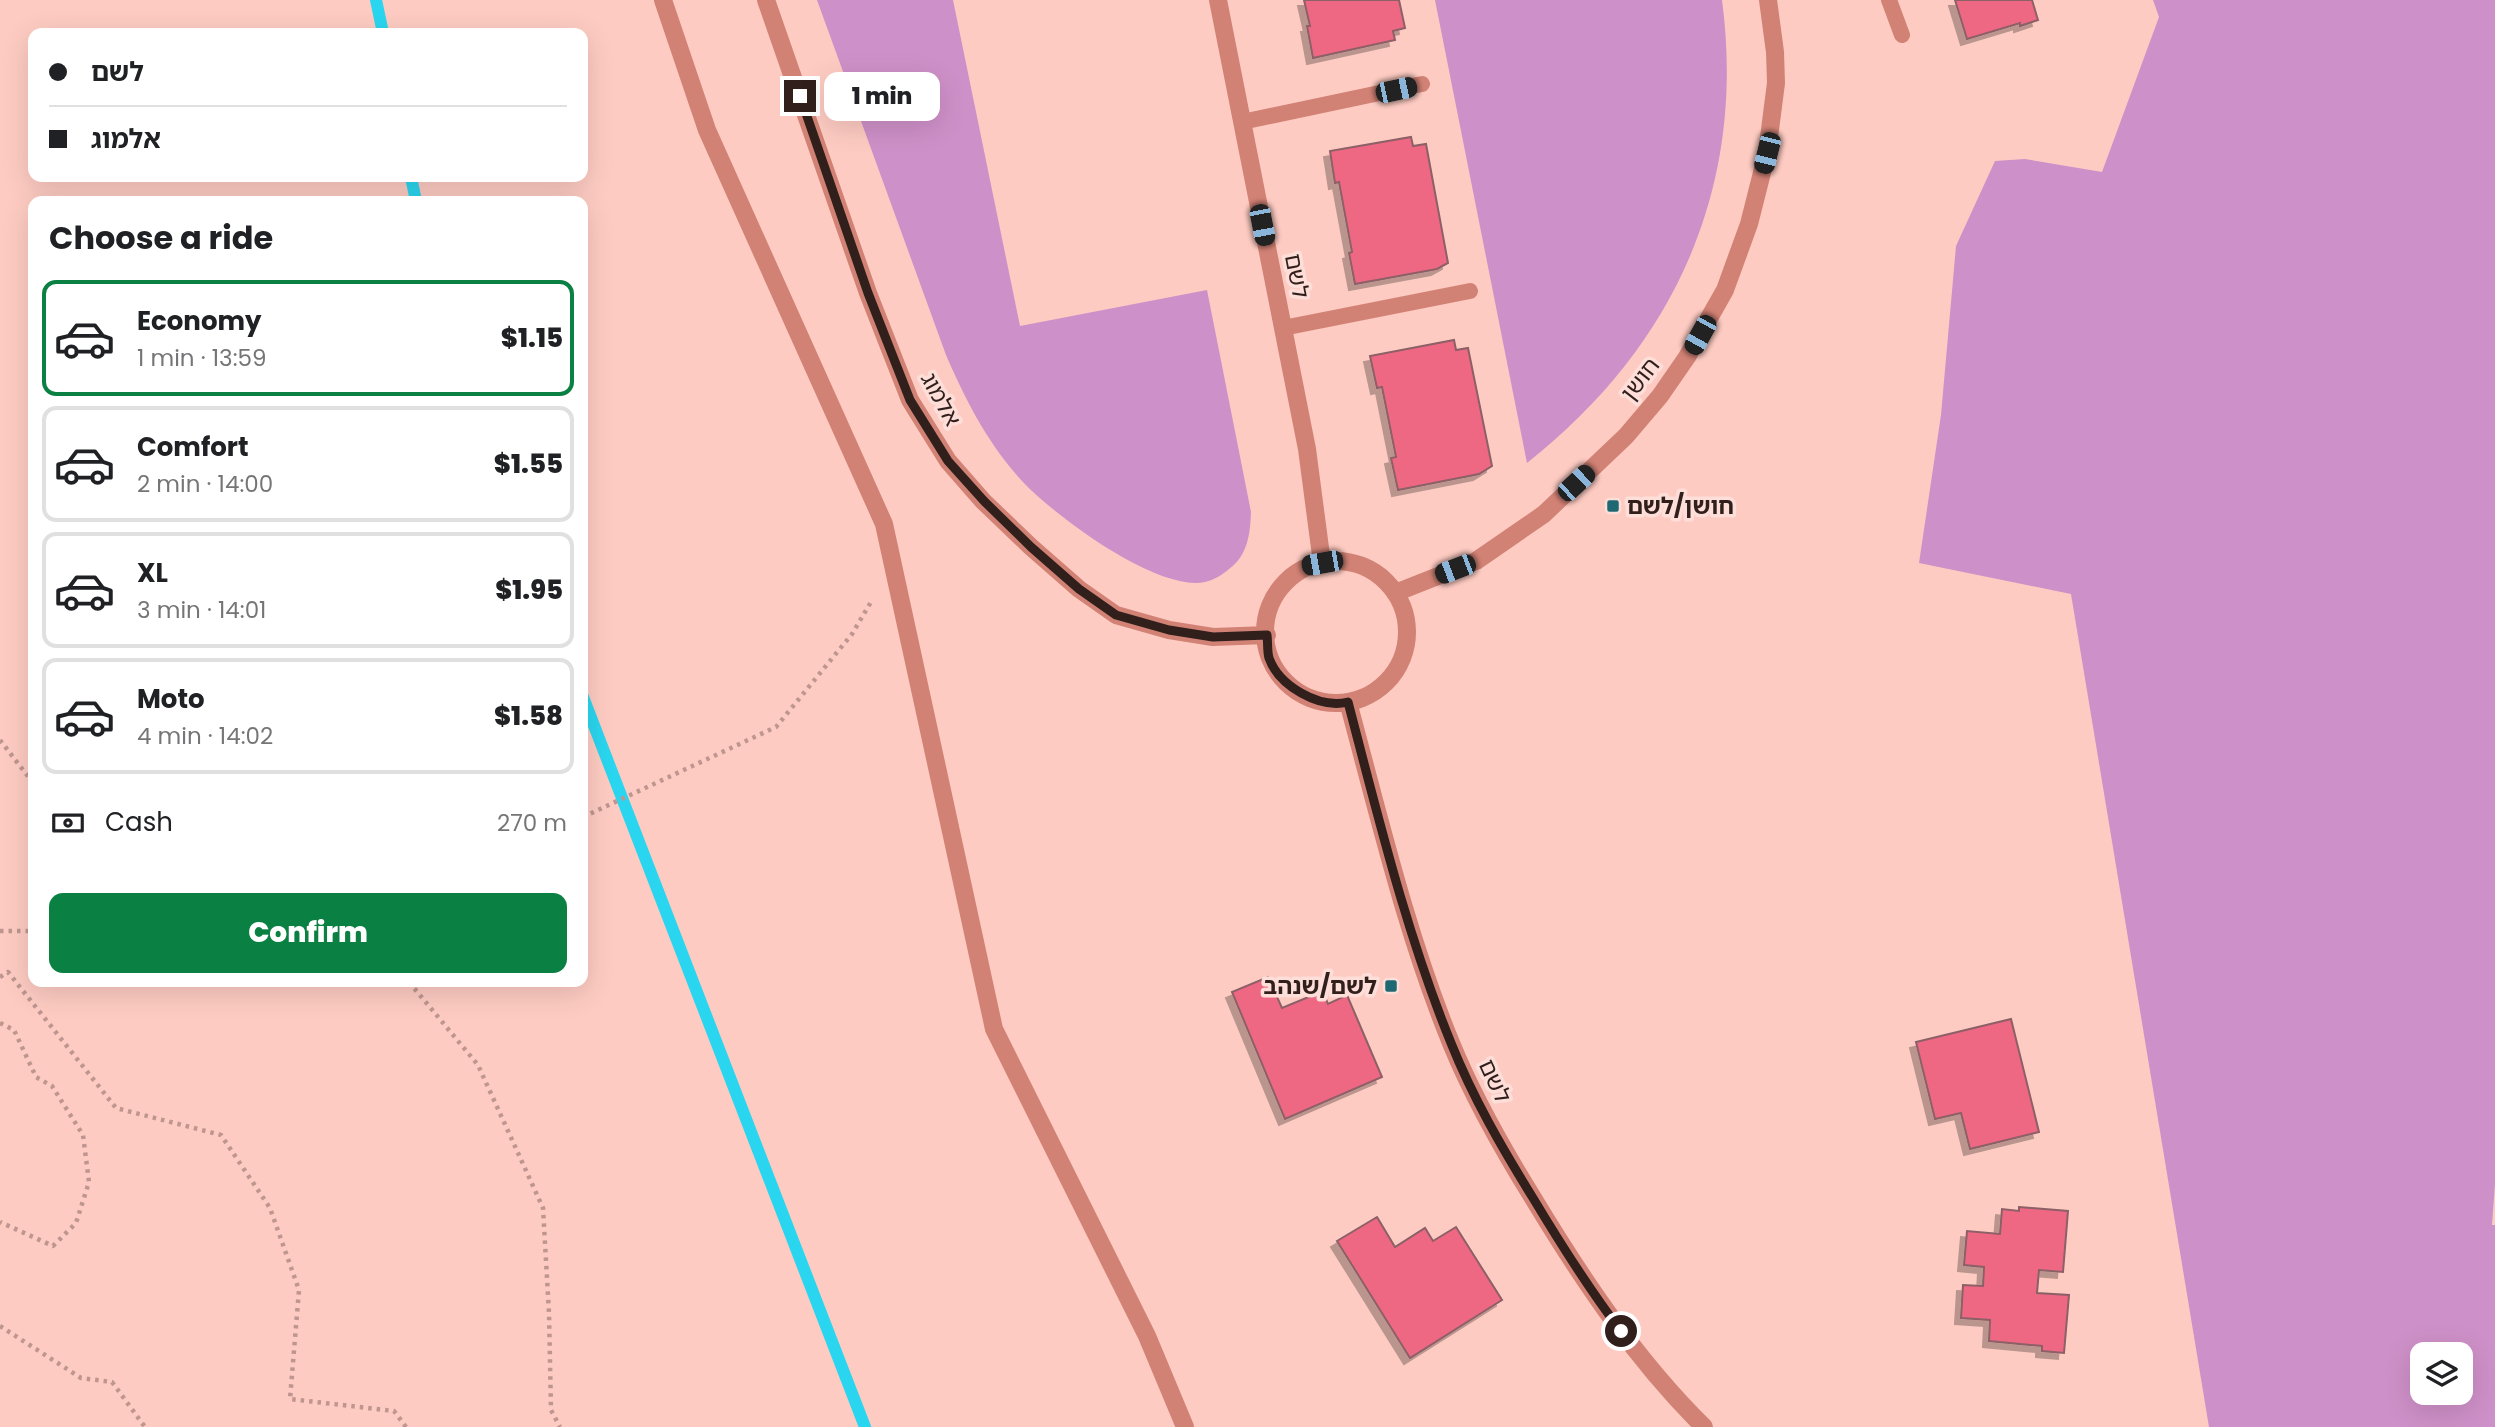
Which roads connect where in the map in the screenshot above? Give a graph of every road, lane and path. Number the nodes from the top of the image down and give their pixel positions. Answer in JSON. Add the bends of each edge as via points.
{"nodes":[{"id":1,"x":663,"y":0,"type":"edge"},
{"id":2,"x":766,"y":0,"type":"edge"},
{"id":3,"x":1218,"y":0,"type":"edge"},
{"id":4,"x":1768,"y":0,"type":"edge"},
{"id":5,"x":1889,"y":0,"type":"edge"},
{"id":6,"x":1902,"y":35,"type":"dead end"},
{"id":7,"x":1422,"y":84,"type":"dead end"},
{"id":8,"x":1242,"y":122,"type":"junction"},
{"id":9,"x":1470,"y":292,"type":"dead end"},
{"id":10,"x":1283,"y":328,"type":"junction"},
{"id":11,"x":893,"y":563,"type":"junction"},
{"id":12,"x":1322,"y":563,"type":"junction"},
{"id":13,"x":1395,"y":593,"type":"junction"},
{"id":14,"x":1267,"y":635,"type":"junction"},
{"id":15,"x":1348,"y":702,"type":"junction"},
{"id":16,"x":0,"y":740,"type":"edge"},
{"id":17,"x":28,"y":776,"type":"edge"},
{"id":18,"x":588,"y":815,"type":"edge"},
{"id":19,"x":0,"y":931,"type":"edge"},
{"id":20,"x":28,"y":931,"type":"edge"},
{"id":21,"x":0,"y":977,"type":"edge"},
{"id":22,"x":413,"y":987,"type":"edge"},
{"id":23,"x":0,"y":1023,"type":"edge"},
{"id":24,"x":0,"y":1222,"type":"edge"},
{"id":25,"x":0,"y":1325,"type":"edge"},
{"id":26,"x":145,"y":1427,"type":"edge"},
{"id":27,"x":406,"y":1427,"type":"edge"},
{"id":28,"x":560,"y":1427,"type":"edge"},
{"id":29,"x":1185,"y":1427,"type":"edge"},
{"id":30,"x":1704,"y":1427,"type":"edge"}],
"edges":[{"from":1,"to":11,"type":"street","via":[[707,130],[884,524]]},
{"from":2,"to":14,"type":"street","name":"אלמוג","via":[[910,400],[948,461],[1031,547],[1116,615],[1213,637]]},
{"from":3,"to":8,"type":"street","name":"לשם"},
{"from":4,"to":13,"type":"street","name":"חושן","via":[[1776,83],[1767,153],[1749,224],[1725,290],[1687,357],[1626,436],[1544,514],[1476,561]]},
{"from":5,"to":6,"type":"lane"},
{"from":7,"to":8,"type":"lane"},
{"from":8,"to":10,"type":"street","name":"לשם"},
{"from":9,"to":10,"type":"lane"},
{"from":10,"to":12,"type":"street","name":"לשם","via":[[1307,449]]},
{"from":11,"to":18,"type":"path","via":[[852,634],[776,727]]},
{"from":11,"to":29,"type":"street","via":[[994,1029],[1147,1336]]},
{"from":12,"to":13,"type":"street","via":[[1354,563],[1377,573]]},
{"from":12,"to":14,"type":"street","via":[[1307,566],[1284,582],[1270,603]]},
{"from":13,"to":15,"type":"street","via":[[1404,610],[1407,639],[1394,674],[1373,693]]},
{"from":14,"to":15,"type":"street","via":[[1270,659],[1290,687],[1320,702]]},
{"from":15,"to":30,"type":"street","name":"לשם","via":[[1415,944],[1451,1044],[1490,1127],[1604,1309],[1673,1396]]},
{"from":16,"to":17,"type":"path"},
{"from":19,"to":20,"type":"path"},
{"from":21,"to":27,"type":"path","via":[[8,972],[116,1108],[221,1135],[270,1208],[299,1290],[290,1399],[394,1411]]},
{"from":22,"to":28,"type":"path","via":[[478,1065],[543,1208],[551,1410]]},
{"from":23,"to":24,"type":"path","via":[[14,1030],[36,1077],[52,1086],[83,1135],[89,1182],[76,1223],[53,1246]]},
{"from":25,"to":26,"type":"path","via":[[81,1378],[112,1382]]}]}
